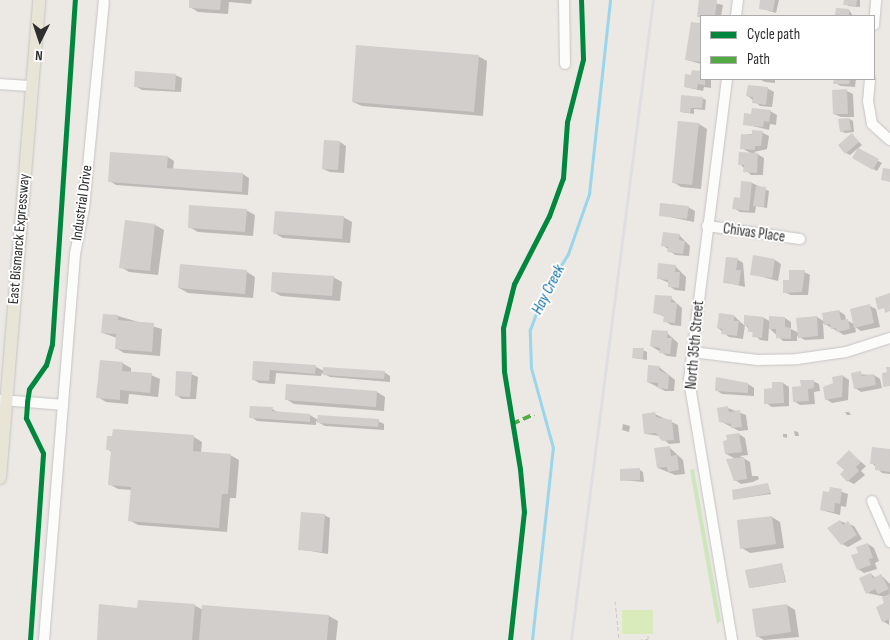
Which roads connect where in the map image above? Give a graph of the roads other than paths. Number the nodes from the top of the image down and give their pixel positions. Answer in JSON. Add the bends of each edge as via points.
{"nodes":[{"id":1,"x":39,"y":0,"type":"edge"},
{"id":2,"x":564,"y":0,"type":"edge"},
{"id":3,"x":738,"y":0,"type":"edge"},
{"id":4,"x":876,"y":0,"type":"edge"},
{"id":5,"x":104,"y":2,"type":"dead end"},
{"id":6,"x":736,"y":15,"type":"edge"},
{"id":7,"x":875,"y":15,"type":"edge"},
{"id":8,"x":565,"y":64,"type":"dead end"},
{"id":9,"x":726,"y":80,"type":"edge"},
{"id":10,"x":870,"y":80,"type":"edge"},
{"id":11,"x":0,"y":84,"type":"edge"},
{"id":12,"x":32,"y":86,"type":"junction"},
{"id":13,"x":890,"y":140,"type":"edge"},
{"id":14,"x":708,"y":226,"type":"junction"},
{"id":15,"x":800,"y":239,"type":"dead end"},
{"id":16,"x":890,"y":338,"type":"edge"},
{"id":17,"x":692,"y":352,"type":"junction"},
{"id":18,"x":3,"y":400,"type":"edge"},
{"id":19,"x":63,"y":405,"type":"junction"},
{"id":20,"x":0,"y":478,"type":"edge"},
{"id":21,"x":872,"y":501,"type":"dead end"},
{"id":22,"x":890,"y":542,"type":"edge"},
{"id":23,"x":44,"y":640,"type":"edge"},
{"id":24,"x":732,"y":640,"type":"edge"}],
"edges":[{"from":1,"to":12,"type":"main road","name":"East Bismarck Expressway"},
{"from":2,"to":8,"type":"street"},
{"from":3,"to":6,"type":"street"},
{"from":4,"to":7,"type":"street"},
{"from":5,"to":19,"type":"street","name":"Industrial Drive","via":[[84,208],[75,254]]},
{"from":9,"to":14,"type":"street","name":"North 35th Street"},
{"from":10,"to":13,"type":"street","via":[[869,114],[872,124]]},
{"from":11,"to":12,"type":"street"},
{"from":12,"to":18,"type":"main road","name":"East Bismarck Expressway"},
{"from":14,"to":15,"type":"street","name":"Chivas Place"},
{"from":14,"to":17,"type":"street","name":"North 35th Street"},
{"from":16,"to":17,"type":"street","via":[[846,352],[797,359],[758,360]]},
{"from":17,"to":24,"type":"street","name":"North 35th Street","via":[[691,401]]},
{"from":18,"to":19,"type":"street"},
{"from":18,"to":20,"type":"main road","name":"East Bismarck Expressway"},
{"from":19,"to":23,"type":"street","name":"Industrial Drive"},
{"from":21,"to":22,"type":"street"}]}
